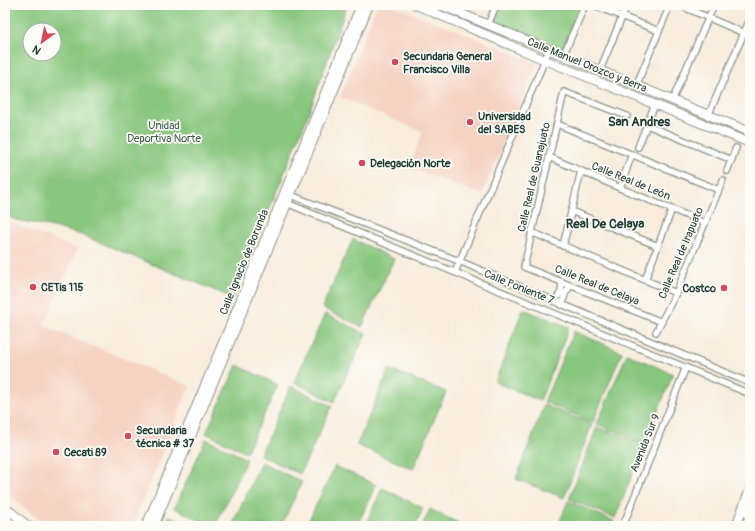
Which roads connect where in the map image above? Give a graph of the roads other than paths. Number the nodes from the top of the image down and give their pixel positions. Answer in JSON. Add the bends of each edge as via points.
{"nodes":[{"id":1,"x":361,"y":5,"type":"edge"},
{"id":2,"x":369,"y":5,"type":"edge"},
{"id":3,"x":416,"y":5,"type":"edge"},
{"id":4,"x":440,"y":5,"type":"edge"},
{"id":5,"x":496,"y":5,"type":"edge"},
{"id":6,"x":585,"y":5,"type":"edge"},
{"id":7,"x":593,"y":5,"type":"edge"},
{"id":8,"x":627,"y":5,"type":"edge"},
{"id":9,"x":670,"y":5,"type":"edge"},
{"id":10,"x":679,"y":5,"type":"edge"},
{"id":11,"x":714,"y":5,"type":"edge"},
{"id":12,"x":453,"y":7,"type":"edge"},
{"id":13,"x":622,"y":17,"type":"junction"},
{"id":14,"x":708,"y":18,"type":"junction"},
{"id":15,"x":750,"y":19,"type":"edge"},
{"id":16,"x":488,"y":25,"type":"junction"},
{"id":17,"x":659,"y":31,"type":"junction"},
{"id":18,"x":744,"y":32,"type":"junction"},
{"id":19,"x":549,"y":50,"type":"junction"},
{"id":20,"x":563,"y":56,"type":"junction"},
{"id":21,"x":545,"y":60,"type":"junction"},
{"id":22,"x":600,"y":70,"type":"junction"},
{"id":23,"x":636,"y":86,"type":"junction"},
{"id":24,"x":672,"y":101,"type":"junction"},
{"id":25,"x":655,"y":104,"type":"junction"},
{"id":26,"x":627,"y":116,"type":"dead end"},
{"id":27,"x":708,"y":116,"type":"junction"},
{"id":28,"x":557,"y":124,"type":"junction"},
{"id":29,"x":647,"y":125,"type":"junction"},
{"id":30,"x":750,"y":132,"type":"edge"},
{"id":31,"x":750,"y":143,"type":"edge"},
{"id":32,"x":638,"y":147,"type":"dead end"},
{"id":33,"x":736,"y":148,"type":"dead end"},
{"id":34,"x":632,"y":154,"type":"junction"},
{"id":35,"x":549,"y":157,"type":"junction"},
{"id":36,"x":732,"y":160,"type":"junction"},
{"id":37,"x":581,"y":171,"type":"junction"},
{"id":38,"x":727,"y":172,"type":"dead end"},
{"id":39,"x":722,"y":180,"type":"dead end"},
{"id":40,"x":620,"y":188,"type":"junction"},
{"id":41,"x":719,"y":190,"type":"junction"},
{"id":42,"x":287,"y":193,"type":"junction"},
{"id":43,"x":284,"y":202,"type":"junction"},
{"id":44,"x":672,"y":209,"type":"junction"},
{"id":45,"x":571,"y":211,"type":"junction"},
{"id":46,"x":705,"y":222,"type":"junction"},
{"id":47,"x":531,"y":232,"type":"junction"},
{"id":48,"x":563,"y":246,"type":"junction"},
{"id":49,"x":658,"y":246,"type":"junction"},
{"id":50,"x":460,"y":261,"type":"junction"},
{"id":51,"x":524,"y":267,"type":"joint"},
{"id":52,"x":455,"y":272,"type":"junction"},
{"id":53,"x":645,"y":280,"type":"junction"},
{"id":54,"x":562,"y":282,"type":"junction"},
{"id":55,"x":570,"y":286,"type":"junction"},
{"id":56,"x":676,"y":293,"type":"junction"},
{"id":57,"x":555,"y":301,"type":"junction"},
{"id":58,"x":562,"y":304,"type":"junction"},
{"id":59,"x":662,"y":322,"type":"junction"},
{"id":60,"x":656,"y":332,"type":"dead end"},
{"id":61,"x":686,"y":367,"type":"junction"},
{"id":62,"x":750,"y":384,"type":"edge"},
{"id":63,"x":750,"y":394,"type":"edge"},
{"id":64,"x":750,"y":489,"type":"edge"},
{"id":65,"x":6,"y":508,"type":"edge"},
{"id":66,"x":742,"y":510,"type":"junction"},
{"id":67,"x":750,"y":514,"type":"edge"},
{"id":68,"x":28,"y":526,"type":"edge"},
{"id":69,"x":146,"y":526,"type":"edge"},
{"id":70,"x":154,"y":526,"type":"edge"},
{"id":71,"x":623,"y":526,"type":"edge"},
{"id":72,"x":736,"y":526,"type":"edge"}],
"edges":[{"from":1,"to":42,"type":"street","name":"Calle Ignacio de Borunda"},
{"from":2,"to":42,"type":"street","name":"Calle Ignacio de Borunda"},
{"from":3,"to":21,"type":"street","name":"Calle Manuel Orozco y Berra"},
{"from":4,"to":12,"type":"street","name":"Calle Manuel Orozco y Berra"},
{"from":5,"to":16,"type":"street"},
{"from":6,"to":20,"type":"street"},
{"from":7,"to":13,"type":"street"},
{"from":8,"to":13,"type":"street"},
{"from":9,"to":17,"type":"street"},
{"from":10,"to":14,"type":"street"},
{"from":11,"to":14,"type":"street"},
{"from":12,"to":16,"type":"street","name":"Calle Manuel Orozco y Berra"},
{"from":13,"to":17,"type":"street"},
{"from":13,"to":22,"type":"street"},
{"from":14,"to":18,"type":"street"},
{"from":14,"to":24,"type":"street"},
{"from":15,"to":18,"type":"street"},
{"from":16,"to":19,"type":"street","name":"Calle Manuel Orozco y Berra"},
{"from":17,"to":23,"type":"street"},
{"from":18,"to":27,"type":"street"},
{"from":19,"to":20,"type":"street","name":"Calle Manuel Orozco y Berra"},
{"from":19,"to":21,"type":"street"},
{"from":20,"to":22,"type":"street","name":"Calle Manuel Orozco y Berra"},
{"from":21,"to":25,"type":"street","name":"Calle Manuel Orozco y Berra"},
{"from":21,"to":50,"type":"street"},
{"from":22,"to":23,"type":"street","name":"Calle Manuel Orozco y Berra"},
{"from":23,"to":24,"type":"street","name":"Calle Manuel Orozco y Berra"},
{"from":24,"to":27,"type":"street","name":"Calle Manuel Orozco y Berra"},
{"from":25,"to":29,"type":"street"},
{"from":25,"to":31,"type":"street","name":"Calle Manuel Orozco y Berra"},
{"from":26,"to":28,"type":"street","name":"Calle Real de Guanajuato","via":[[564,92]]},
{"from":27,"to":30,"type":"street","name":"Calle Manuel Orozco y Berra"},
{"from":28,"to":34,"type":"street"},
{"from":28,"to":35,"type":"street","name":"Calle Real de Guanajuato"},
{"from":29,"to":32,"type":"street"},
{"from":29,"to":36,"type":"street"},
{"from":33,"to":36,"type":"street"},
{"from":34,"to":40,"type":"street"},
{"from":34,"to":41,"type":"street"},
{"from":35,"to":37,"type":"street","name":"Calle Real de León"},
{"from":35,"to":47,"type":"street","name":"Calle Real de Guanajuato"},
{"from":36,"to":38,"type":"street"},
{"from":37,"to":40,"type":"street","name":"Calle Real de León"},
{"from":37,"to":45,"type":"street"},
{"from":39,"to":41,"type":"street","name":"Calle Real de Irapuato"},
{"from":40,"to":44,"type":"street","name":"Calle Real de León"},
{"from":41,"to":46,"type":"street","name":"Calle Real de Irapuato"},
{"from":42,"to":43,"type":"street","name":"Calle Ignacio de Borunda"},
{"from":42,"to":50,"type":"street","name":"Calle Poniente 7"},
{"from":43,"to":52,"type":"street","name":"Calle Poniente 7"},
{"from":43,"to":69,"type":"street","name":"Calle Ignacio de Borunda"},
{"from":43,"to":70,"type":"street","name":"Calle Ignacio de Borunda"},
{"from":44,"to":46,"type":"street","name":"Calle Real de León"},
{"from":44,"to":49,"type":"street"},
{"from":45,"to":48,"type":"street"},
{"from":45,"to":49,"type":"street"},
{"from":46,"to":56,"type":"street","name":"Calle Real de Irapuato"},
{"from":47,"to":48,"type":"street"},
{"from":47,"to":51,"type":"street","name":"Calle Real de Guanajuato"},
{"from":48,"to":53,"type":"street"},
{"from":49,"to":53,"type":"street"},
{"from":50,"to":52,"type":"street"},
{"from":50,"to":57,"type":"street","name":"Calle Poniente 7"},
{"from":51,"to":54,"type":"street","name":"Calle Real de Celaya"},
{"from":52,"to":61,"type":"street","name":"Calle Poniente 7"},
{"from":53,"to":56,"type":"street"},
{"from":54,"to":55,"type":"street","name":"Calle Real de Celaya"},
{"from":54,"to":57,"type":"street","via":[[561,292]]},
{"from":55,"to":58,"type":"street"},
{"from":55,"to":59,"type":"street","name":"Calle Real de Celaya"},
{"from":56,"to":59,"type":"street","name":"Calle Real de Irapuato"},
{"from":57,"to":58,"type":"street","name":"Calle Poniente 7"},
{"from":58,"to":62,"type":"street","name":"Calle Poniente 7"},
{"from":59,"to":60,"type":"street","name":"Calle Real de Irapuato"},
{"from":61,"to":63,"type":"street","name":"Calle Poniente 7"},
{"from":61,"to":71,"type":"street","name":"Avenida Sur 9"},
{"from":64,"to":66,"type":"street"},
{"from":65,"to":68,"type":"street"},
{"from":66,"to":67,"type":"street"},
{"from":66,"to":72,"type":"street"}]}
